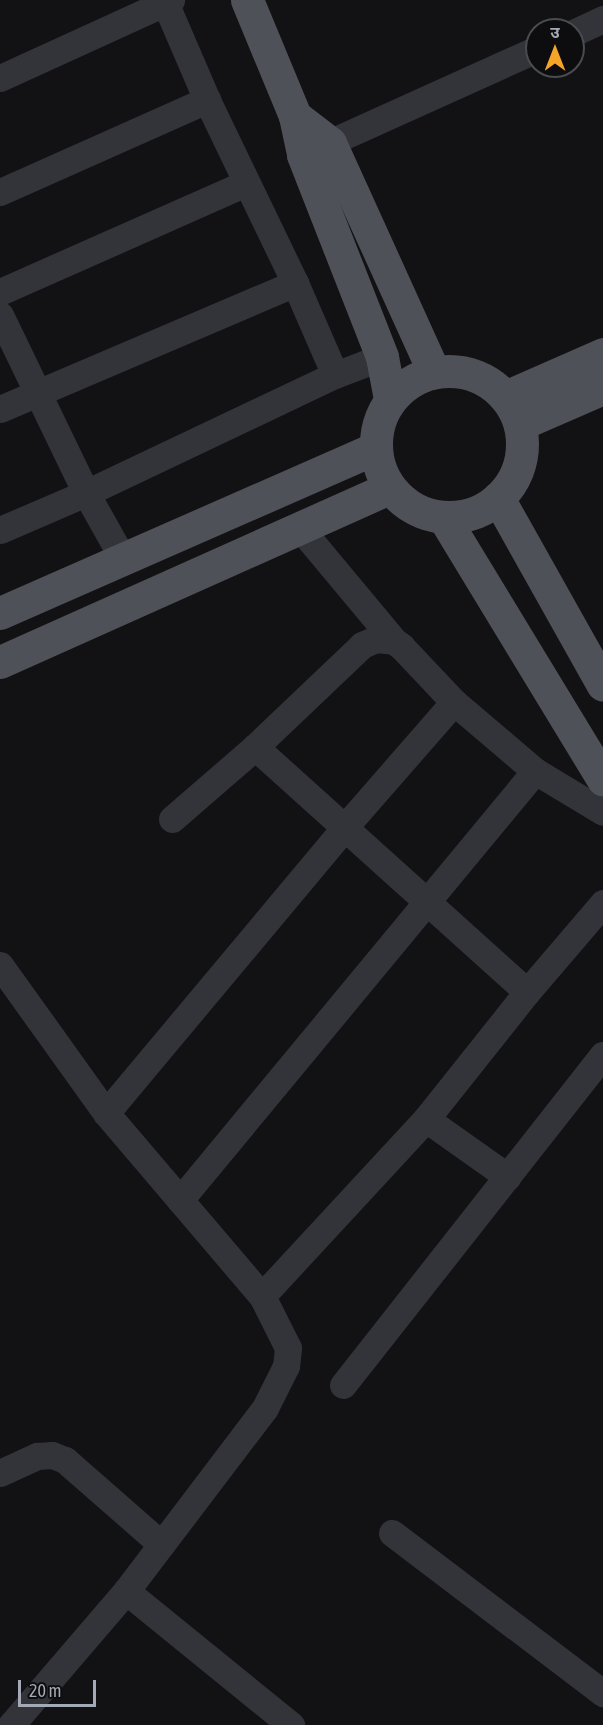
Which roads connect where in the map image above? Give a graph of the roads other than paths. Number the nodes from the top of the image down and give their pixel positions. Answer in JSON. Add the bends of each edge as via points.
{"nodes":[{"id":1,"x":247,"y":0,"type":"edge"},
{"id":2,"x":167,"y":1,"type":"edge"},
{"id":3,"x":603,"y":19,"type":"edge"},
{"id":4,"x":585,"y":27,"type":"edge"},
{"id":5,"x":525,"y":54,"type":"edge"},
{"id":6,"x":0,"y":78,"type":"edge"},
{"id":7,"x":207,"y":100,"type":"junction"},
{"id":8,"x":316,"y":149,"type":"junction"},
{"id":9,"x":246,"y":183,"type":"junction"},
{"id":10,"x":0,"y":192,"type":"edge"},
{"id":11,"x":295,"y":283,"type":"junction"},
{"id":12,"x":0,"y":292,"type":"edge"},
{"id":13,"x":0,"y":315,"type":"edge"},
{"id":14,"x":603,"y":354,"type":"edge"},
{"id":15,"x":382,"y":357,"type":"junction"},
{"id":16,"x":434,"y":372,"type":"junction"},
{"id":17,"x":335,"y":375,"type":"junction"},
{"id":18,"x":603,"y":388,"type":"edge"},
{"id":19,"x":35,"y":393,"type":"junction"},
{"id":20,"x":390,"y":399,"type":"junction"},
{"id":21,"x":0,"y":409,"type":"edge"},
{"id":22,"x":512,"y":410,"type":"junction"},
{"id":23,"x":375,"y":448,"type":"junction"},
{"id":24,"x":389,"y":488,"type":"junction"},
{"id":25,"x":86,"y":493,"type":"junction"},
{"id":26,"x":498,"y":498,"type":"junction"},
{"id":27,"x":444,"y":518,"type":"junction"},
{"id":28,"x":300,"y":528,"type":"junction"},
{"id":29,"x":0,"y":530,"type":"edge"},
{"id":30,"x":123,"y":559,"type":"junction"},
{"id":31,"x":0,"y":613,"type":"edge"},
{"id":32,"x":394,"y":641,"type":"junction"},
{"id":33,"x":3,"y":666,"type":"edge"},
{"id":34,"x":603,"y":685,"type":"edge"},
{"id":35,"x":454,"y":702,"type":"junction"},
{"id":36,"x":255,"y":747,"type":"junction"},
{"id":37,"x":535,"y":771,"type":"junction"},
{"id":38,"x":603,"y":779,"type":"edge"},
{"id":39,"x":603,"y":812,"type":"edge"},
{"id":40,"x":172,"y":819,"type":"dead end"},
{"id":41,"x":344,"y":828,"type":"junction"},
{"id":42,"x":426,"y":902,"type":"junction"},
{"id":43,"x":603,"y":903,"type":"edge"},
{"id":44,"x":0,"y":965,"type":"edge"},
{"id":45,"x":527,"y":992,"type":"junction"},
{"id":46,"x":603,"y":1054,"type":"edge"},
{"id":47,"x":106,"y":1113,"type":"junction"},
{"id":48,"x":426,"y":1119,"type":"junction"},
{"id":49,"x":508,"y":1177,"type":"junction"},
{"id":50,"x":180,"y":1200,"type":"junction"},
{"id":51,"x":262,"y":1296,"type":"junction"},
{"id":52,"x":343,"y":1385,"type":"dead end"},
{"id":53,"x":0,"y":1473,"type":"edge"},
{"id":54,"x":392,"y":1533,"type":"dead end"},
{"id":55,"x":161,"y":1544,"type":"junction"},
{"id":56,"x":126,"y":1591,"type":"junction"},
{"id":57,"x":603,"y":1693,"type":"edge"},
{"id":58,"x":11,"y":1725,"type":"edge"},
{"id":59,"x":291,"y":1725,"type":"edge"}],
"edges":[{"from":1,"to":8,"type":"main road","via":[[295,116]]},
{"from":2,"to":6,"type":"street"},
{"from":2,"to":7,"type":"street"},
{"from":3,"to":4,"type":"street"},
{"from":5,"to":8,"type":"street"},
{"from":7,"to":9,"type":"street"},
{"from":7,"to":10,"type":"street"},
{"from":8,"to":15,"type":"main road"},
{"from":8,"to":16,"type":"main road"},
{"from":9,"to":11,"type":"street"},
{"from":9,"to":12,"type":"street"},
{"from":11,"to":17,"type":"street"},
{"from":11,"to":19,"type":"street"},
{"from":13,"to":19,"type":"street"},
{"from":14,"to":22,"type":"main road"},
{"from":15,"to":17,"type":"street"},
{"from":15,"to":20,"type":"main road"},
{"from":16,"to":20,"type":"main road","via":[[409,382]]},
{"from":16,"to":22,"type":"main road","via":[[460,371],[485,380]]},
{"from":17,"to":25,"type":"street"},
{"from":18,"to":22,"type":"main road"},
{"from":19,"to":21,"type":"street"},
{"from":19,"to":25,"type":"street"},
{"from":20,"to":23,"type":"main road","via":[[378,422]]},
{"from":22,"to":26,"type":"main road","via":[[522,451],[515,477]]},
{"from":23,"to":24,"type":"main road"},
{"from":23,"to":30,"type":"main road"},
{"from":24,"to":27,"type":"main road","via":[[414,509]]},
{"from":24,"to":28,"type":"main road"},
{"from":25,"to":29,"type":"street"},
{"from":25,"to":30,"type":"street"},
{"from":26,"to":27,"type":"main road","via":[[474,513]]},
{"from":26,"to":34,"type":"main road"},
{"from":27,"to":38,"type":"main road"},
{"from":28,"to":32,"type":"street"},
{"from":28,"to":33,"type":"main road"},
{"from":30,"to":31,"type":"main road"},
{"from":32,"to":35,"type":"street"},
{"from":32,"to":36,"type":"street","via":[[376,639],[362,645]]},
{"from":35,"to":37,"type":"street"},
{"from":35,"to":41,"type":"street"},
{"from":36,"to":40,"type":"street"},
{"from":36,"to":41,"type":"street"},
{"from":37,"to":39,"type":"street"},
{"from":37,"to":42,"type":"street"},
{"from":41,"to":42,"type":"street"},
{"from":41,"to":47,"type":"street"},
{"from":42,"to":45,"type":"street"},
{"from":42,"to":50,"type":"street"},
{"from":43,"to":45,"type":"street"},
{"from":44,"to":47,"type":"street"},
{"from":45,"to":48,"type":"street"},
{"from":46,"to":49,"type":"street"},
{"from":47,"to":50,"type":"street"},
{"from":48,"to":49,"type":"street"},
{"from":48,"to":51,"type":"street"},
{"from":49,"to":52,"type":"street"},
{"from":50,"to":51,"type":"street"},
{"from":51,"to":55,"type":"street","via":[[288,1348],[286,1366],[265,1408]]},
{"from":53,"to":55,"type":"street","via":[[37,1456],[52,1455],[65,1460]]},
{"from":54,"to":57,"type":"street"},
{"from":55,"to":56,"type":"street"},
{"from":56,"to":58,"type":"street"},
{"from":56,"to":59,"type":"street"}]}
